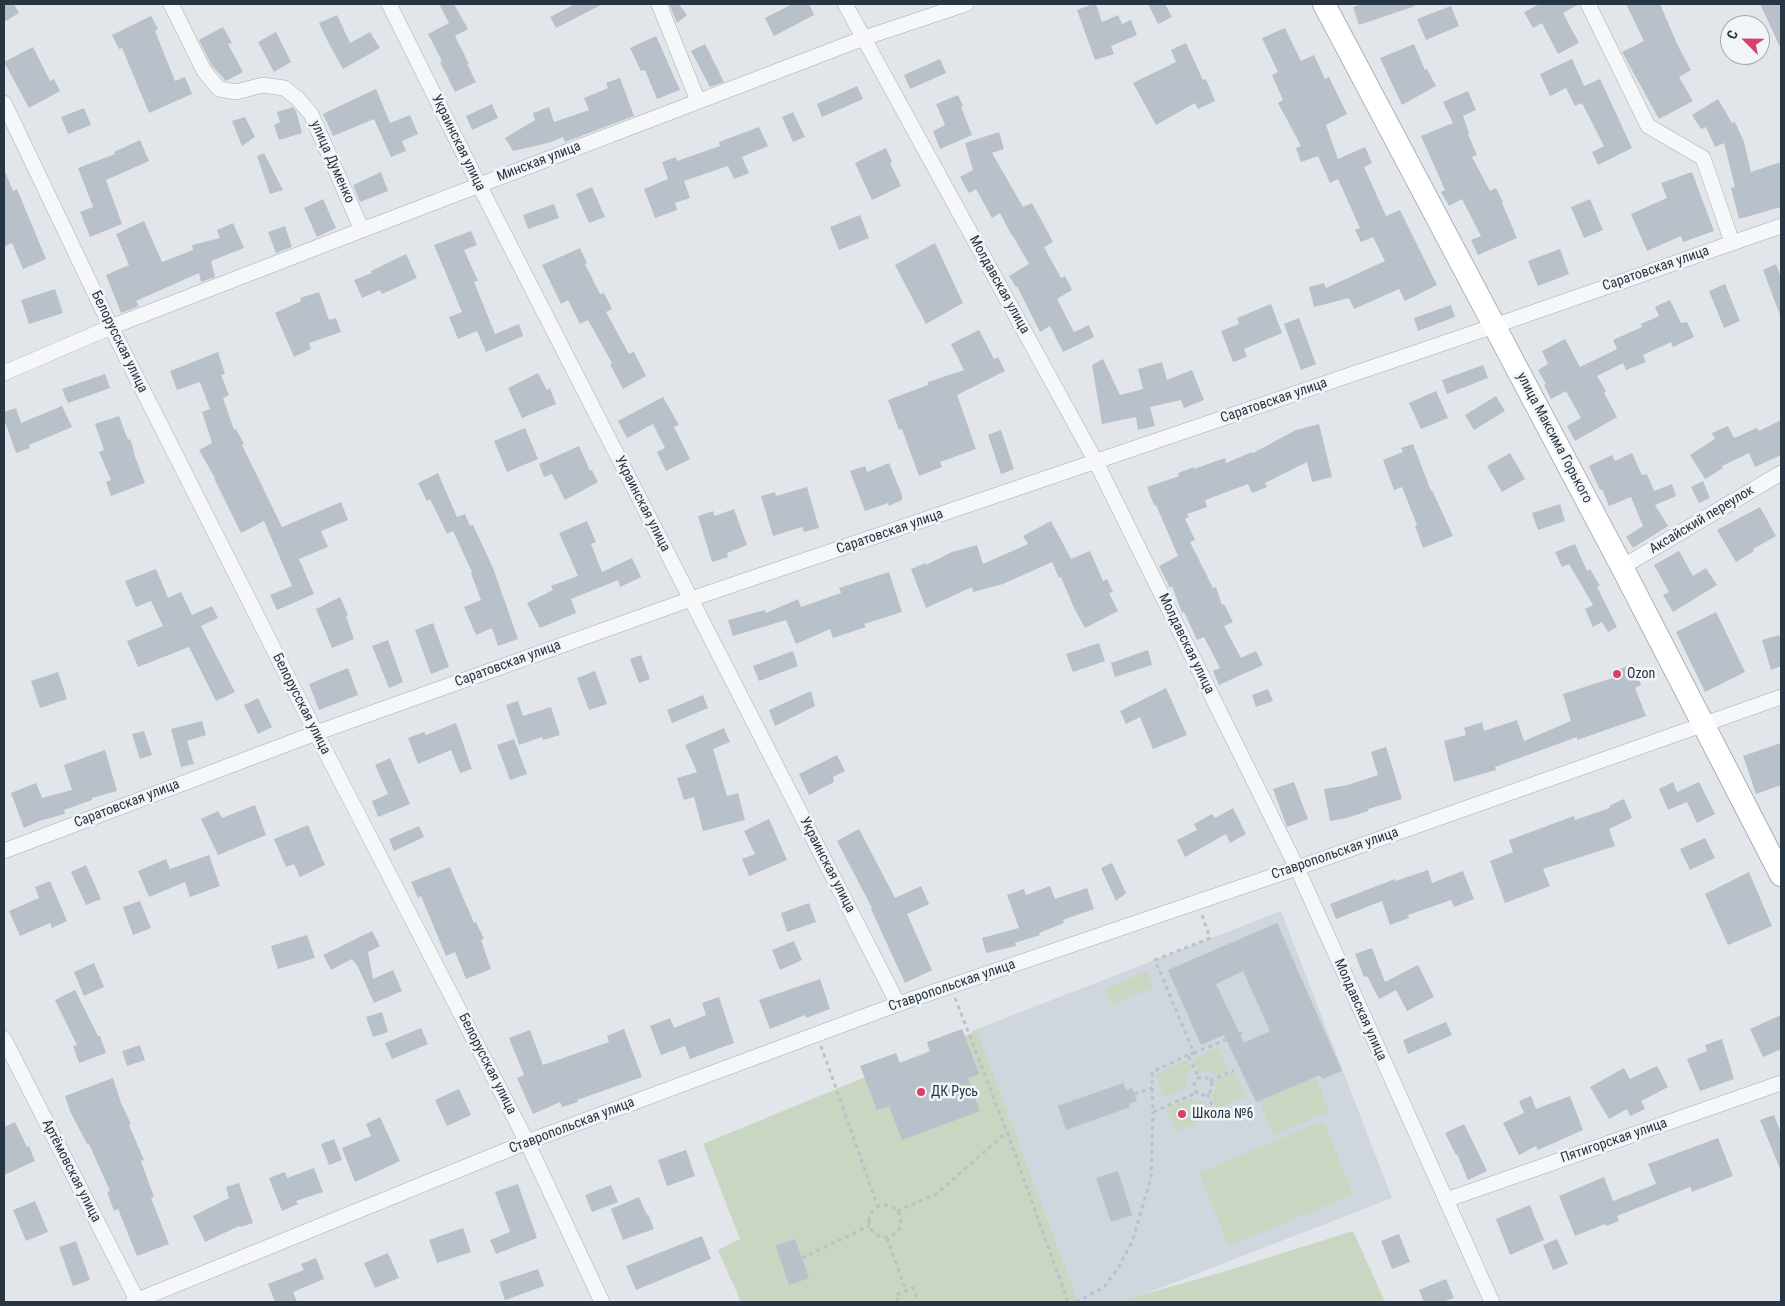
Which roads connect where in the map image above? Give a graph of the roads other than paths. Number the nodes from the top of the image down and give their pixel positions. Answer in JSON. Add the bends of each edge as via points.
{"nodes":[{"id":1,"x":171,"y":4,"type":"edge"},
{"id":2,"x":389,"y":4,"type":"edge"},
{"id":3,"x":658,"y":4,"type":"edge"},
{"id":4,"x":845,"y":4,"type":"edge"},
{"id":5,"x":966,"y":4,"type":"edge"},
{"id":6,"x":1324,"y":4,"type":"edge"},
{"id":7,"x":1588,"y":4,"type":"edge"},
{"id":8,"x":864,"y":38,"type":"junction"},
{"id":9,"x":698,"y":101,"type":"junction"},
{"id":10,"x":4,"y":103,"type":"edge"},
{"id":11,"x":479,"y":185,"type":"junction"},
{"id":12,"x":1781,"y":226,"type":"edge"},
{"id":13,"x":362,"y":230,"type":"junction"},
{"id":14,"x":1732,"y":242,"type":"junction"},
{"id":15,"x":1494,"y":326,"type":"junction"},
{"id":16,"x":111,"y":327,"type":"junction"},
{"id":17,"x":4,"y":373,"type":"edge"},
{"id":18,"x":1096,"y":462,"type":"junction"},
{"id":19,"x":1781,"y":473,"type":"edge"},
{"id":20,"x":1622,"y":567,"type":"junction"},
{"id":21,"x":691,"y":599,"type":"junction"},
{"id":22,"x":1781,"y":697,"type":"edge"},
{"id":23,"x":1703,"y":724,"type":"junction"},
{"id":24,"x":316,"y":733,"type":"junction"},
{"id":25,"x":4,"y":851,"type":"edge"},
{"id":26,"x":1297,"y":868,"type":"junction"},
{"id":27,"x":1781,"y":874,"type":"edge"},
{"id":28,"x":898,"y":1004,"type":"junction"},
{"id":29,"x":4,"y":1039,"type":"edge"},
{"id":30,"x":1781,"y":1083,"type":"edge"},
{"id":31,"x":527,"y":1142,"type":"junction"},
{"id":32,"x":1446,"y":1200,"type":"junction"},
{"id":33,"x":136,"y":1302,"type":"edge"},
{"id":34,"x":602,"y":1302,"type":"edge"},
{"id":35,"x":1492,"y":1302,"type":"edge"}],
"edges":[{"from":1,"to":13,"type":"street","name":"улица Думенко","via":[[204,71],[219,89],[236,92],[263,84],[284,88],[311,114]]},
{"from":2,"to":11,"type":"street","name":"Украинская улица"},
{"from":3,"to":9,"type":"street"},
{"from":4,"to":8,"type":"street","name":"Молдавская улица"},
{"from":5,"to":8,"type":"street","name":"Минская улица"},
{"from":6,"to":15,"type":"main road","name":"улица Максима Горького"},
{"from":7,"to":14,"type":"street","via":[[1648,126],[1703,158]]},
{"from":8,"to":9,"type":"street","name":"Минская улица"},
{"from":8,"to":18,"type":"street","name":"Молдавская улица"},
{"from":9,"to":11,"type":"street","name":"Минская улица"},
{"from":10,"to":16,"type":"street","name":"Белорусская улица"},
{"from":11,"to":13,"type":"street","name":"Минская улица"},
{"from":11,"to":21,"type":"street","name":"Украинская улица"},
{"from":12,"to":14,"type":"street","name":"Саратовская улица"},
{"from":13,"to":16,"type":"street","name":"Минская улица"},
{"from":14,"to":15,"type":"street","name":"Саратовская улица"},
{"from":15,"to":18,"type":"street","name":"Саратовская улица"},
{"from":15,"to":20,"type":"main road","name":"улица Максима Горького"},
{"from":16,"to":17,"type":"street","name":"Минская улица"},
{"from":16,"to":24,"type":"street","name":"Белорусская улица"},
{"from":18,"to":21,"type":"street","name":"Саратовская улица"},
{"from":18,"to":26,"type":"street","name":"Молдавская улица"},
{"from":19,"to":20,"type":"street","name":"Аксайский переулок"},
{"from":20,"to":23,"type":"main road","name":"улица Максима Горького"},
{"from":21,"to":24,"type":"street","name":"Саратовская улица"},
{"from":21,"to":28,"type":"street","name":"Украинская улица"},
{"from":22,"to":23,"type":"street","name":"Ставропольская улица"},
{"from":23,"to":26,"type":"street","name":"Ставропольская улица"},
{"from":23,"to":27,"type":"main road","name":"улица Максима Горького"},
{"from":24,"to":25,"type":"street","name":"Саратовская улица"},
{"from":24,"to":31,"type":"street","name":"Белорусская улица"},
{"from":26,"to":28,"type":"street","name":"Ставропольская улица"},
{"from":26,"to":32,"type":"street","name":"Молдавская улица"},
{"from":28,"to":31,"type":"street","name":"Ставропольская улица"},
{"from":29,"to":33,"type":"street","name":"Артёмовская улица"},
{"from":30,"to":32,"type":"street","name":"Пятигорская улица"},
{"from":31,"to":33,"type":"street","name":"Ставропольская улица"},
{"from":31,"to":34,"type":"street","name":"Белорусская улица"},
{"from":32,"to":35,"type":"street","name":"Молдавская улица"}]}
